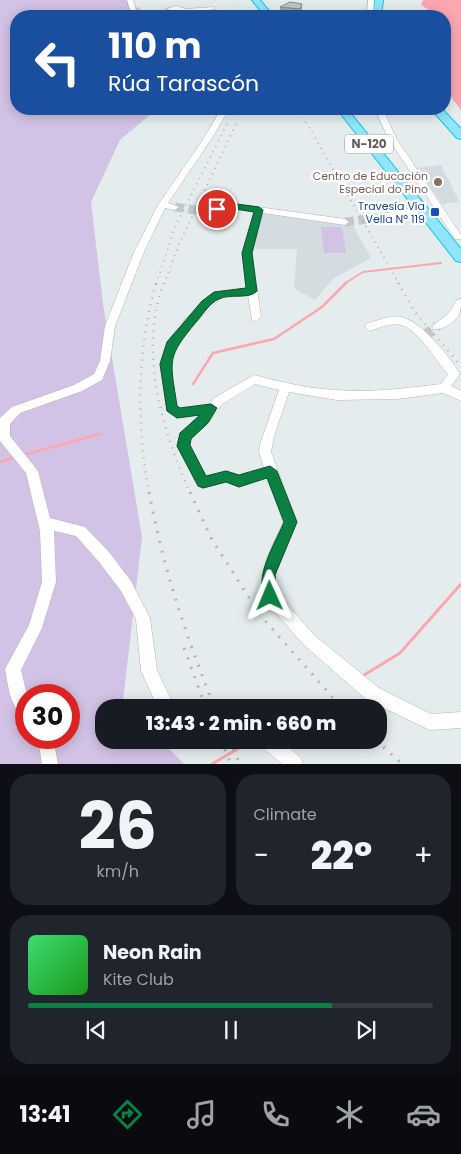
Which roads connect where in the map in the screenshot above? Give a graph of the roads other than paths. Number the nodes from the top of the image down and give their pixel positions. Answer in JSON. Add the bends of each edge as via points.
{"nodes":[{"id":1,"x":209,"y":0,"type":"edge"},
{"id":2,"x":256,"y":0,"type":"edge"},
{"id":3,"x":213,"y":9,"type":"joint"},
{"id":4,"x":205,"y":10,"type":"edge"},
{"id":5,"x":264,"y":10,"type":"edge"},
{"id":6,"x":221,"y":115,"type":"edge"},
{"id":7,"x":347,"y":115,"type":"edge"},
{"id":8,"x":382,"y":115,"type":"edge"},
{"id":9,"x":442,"y":115,"type":"edge"},
{"id":10,"x":460,"y":135,"type":"edge"},
{"id":11,"x":392,"y":173,"type":"junction"},
{"id":12,"x":412,"y":197,"type":"junction"},
{"id":13,"x":259,"y":210,"type":"junction"},
{"id":14,"x":201,"y":211,"type":"tunnel mouth"},
{"id":15,"x":414,"y":211,"type":"junction"},
{"id":16,"x":431,"y":212,"type":"junction"},
{"id":17,"x":376,"y":218,"type":"tunnel mouth"},
{"id":18,"x":345,"y":222,"type":"tunnel mouth"},
{"id":19,"x":459,"y":237,"type":"edge"},
{"id":20,"x":461,"y":258,"type":"edge"},
{"id":21,"x":252,"y":291,"type":"junction"},
{"id":22,"x":461,"y":303,"type":"edge"},
{"id":23,"x":256,"y":317,"type":"dead end"},
{"id":24,"x":437,"y":326,"type":"tunnel mouth"},
{"id":25,"x":370,"y":327,"type":"dead end"},
{"id":26,"x":285,"y":388,"type":"junction"},
{"id":27,"x":444,"y":388,"type":"junction"},
{"id":28,"x":461,"y":396,"type":"edge"},
{"id":29,"x":211,"y":408,"type":"junction"},
{"id":30,"x":270,"y":471,"type":"junction"},
{"id":31,"x":45,"y":523,"type":"junction"},
{"id":32,"x":16,"y":684,"type":"edge"},
{"id":33,"x":163,"y":699,"type":"edge"},
{"id":34,"x":461,"y":720,"type":"edge"},
{"id":35,"x":48,"y":749,"type":"edge"},
{"id":36,"x":278,"y":749,"type":"edge"},
{"id":37,"x":50,"y":764,"type":"edge"},
{"id":38,"x":295,"y":764,"type":"edge"}],
"edges":[{"from":1,"to":3,"type":"street"},
{"from":2,"to":5,"type":"highway"},
{"from":3,"to":4,"type":"street"},
{"from":6,"to":31,"type":"street","via":[[139,252],[110,326],[105,361],[98,377],[78,388],[16,410],[4,422],[4,437],[32,471]]},
{"from":7,"to":11,"type":"highway","number":"N-120"},
{"from":8,"to":16,"type":"street"},
{"from":9,"to":10,"type":"highway"},
{"from":11,"to":12,"type":"highway","number":"N-120"},
{"from":11,"to":16,"type":"highway"},
{"from":12,"to":15,"type":"street"},
{"from":12,"to":16,"type":"highway","number":"N-120"},
{"from":13,"to":14,"type":"street","via":[[229,206]]},
{"from":13,"to":18,"type":"street"},
{"from":13,"to":21,"type":"street","via":[[247,253]]},
{"from":15,"to":16,"type":"street"},
{"from":15,"to":17,"type":"street"},
{"from":16,"to":19,"type":"highway"},
{"from":16,"to":20,"type":"highway","number":"N-120"},
{"from":21,"to":23,"type":"street"},
{"from":21,"to":29,"type":"street","via":[[218,295],[186,325],[171,345],[165,364],[171,408],[177,413]]},
{"from":22,"to":24,"type":"street","via":[[452,318]]},
{"from":25,"to":27,"type":"street","via":[[402,321],[413,327],[454,374]]},
{"from":26,"to":27,"type":"street","via":[[337,395],[397,394]]},
{"from":26,"to":29,"type":"street","via":[[254,379],[218,400]]},
{"from":26,"to":30,"type":"street","via":[[266,441]]},
{"from":27,"to":28,"type":"street"},
{"from":29,"to":30,"type":"street","via":[[204,420],[185,436],[183,446],[203,482],[226,476],[239,481]]},
{"from":30,"to":34,"type":"street","via":[[290,522],[268,575],[270,596],[308,640],[373,694],[430,722]]},
{"from":31,"to":32,"type":"street","via":[[49,582],[35,628],[13,668]]},
{"from":31,"to":33,"type":"street","via":[[80,531],[126,586],[142,618],[149,671]]},
{"from":35,"to":37,"type":"street"},
{"from":36,"to":38,"type":"street"}]}
